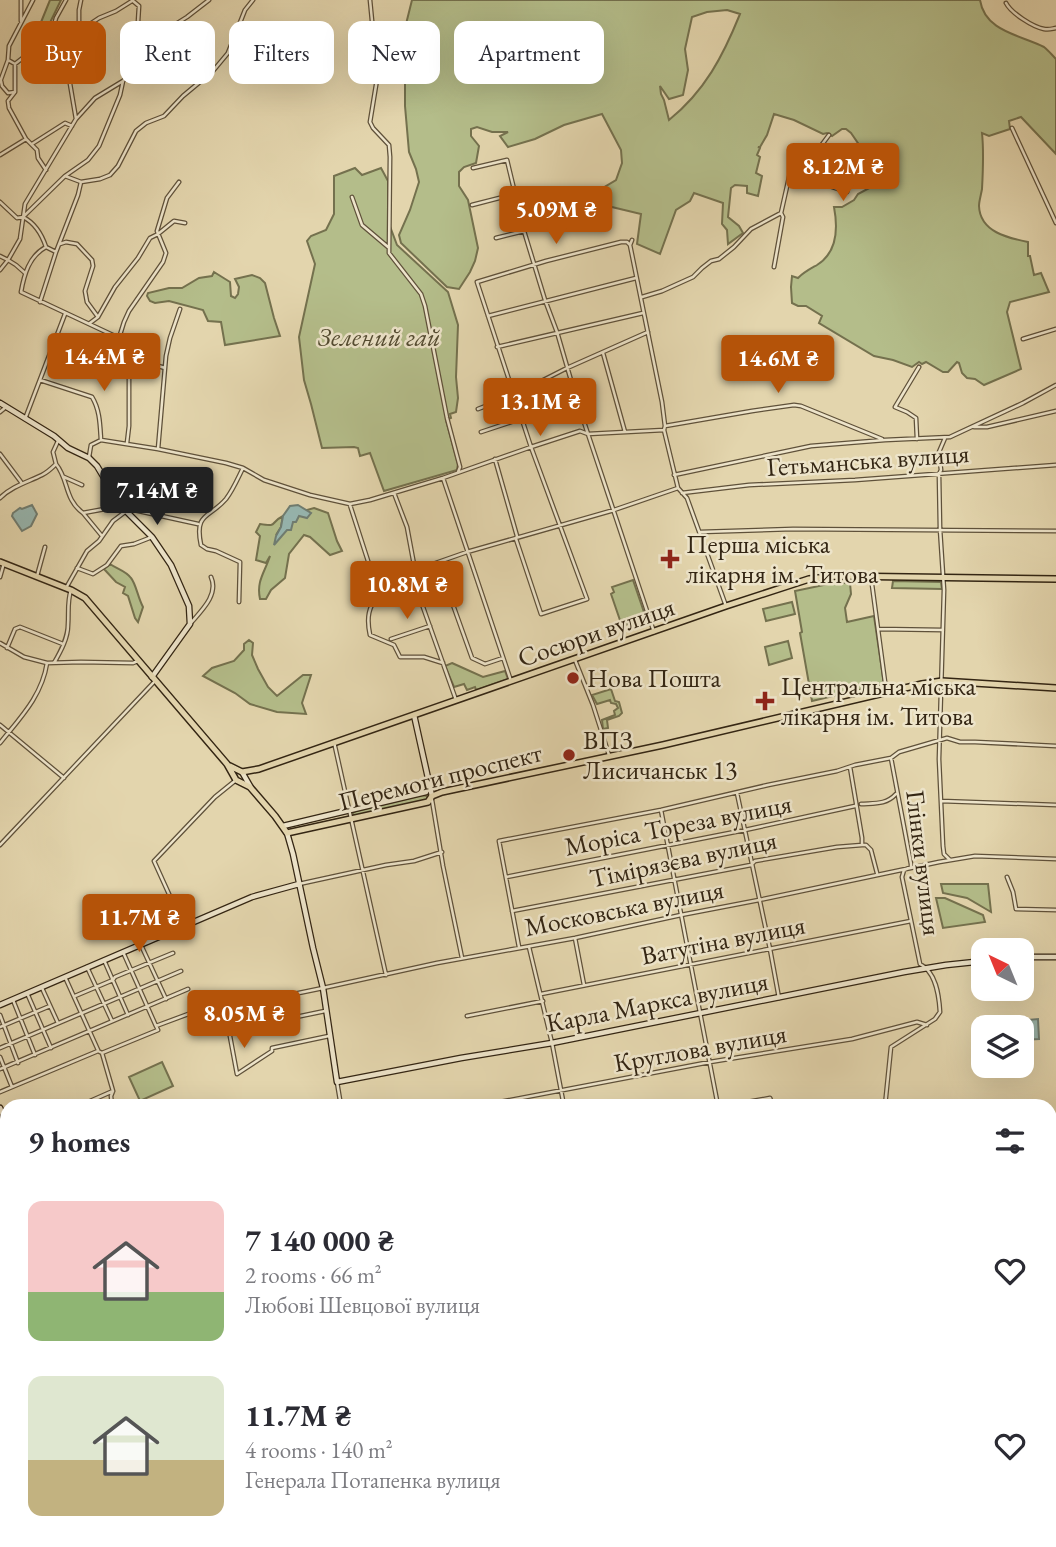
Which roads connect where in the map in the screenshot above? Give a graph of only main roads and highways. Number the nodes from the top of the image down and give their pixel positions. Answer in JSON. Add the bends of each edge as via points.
{"nodes":[{"id":1,"x":2,"y":562,"type":"edge"},
{"id":2,"x":1056,"y":579,"type":"edge"},
{"id":3,"x":1056,"y":688,"type":"edge"},
{"id":4,"x":239,"y":777,"type":"junction"}],
"edges":[{"from":1,"to":4,"type":"main road","via":[[85,598]]},
{"from":2,"to":4,"type":"main road","name":"Сосюри вулиця","via":[[813,579]]},
{"from":3,"to":4,"type":"main road","name":"Перемоги проспект","via":[[942,681],[909,687],[429,794],[428,802],[287,833]]}]}
